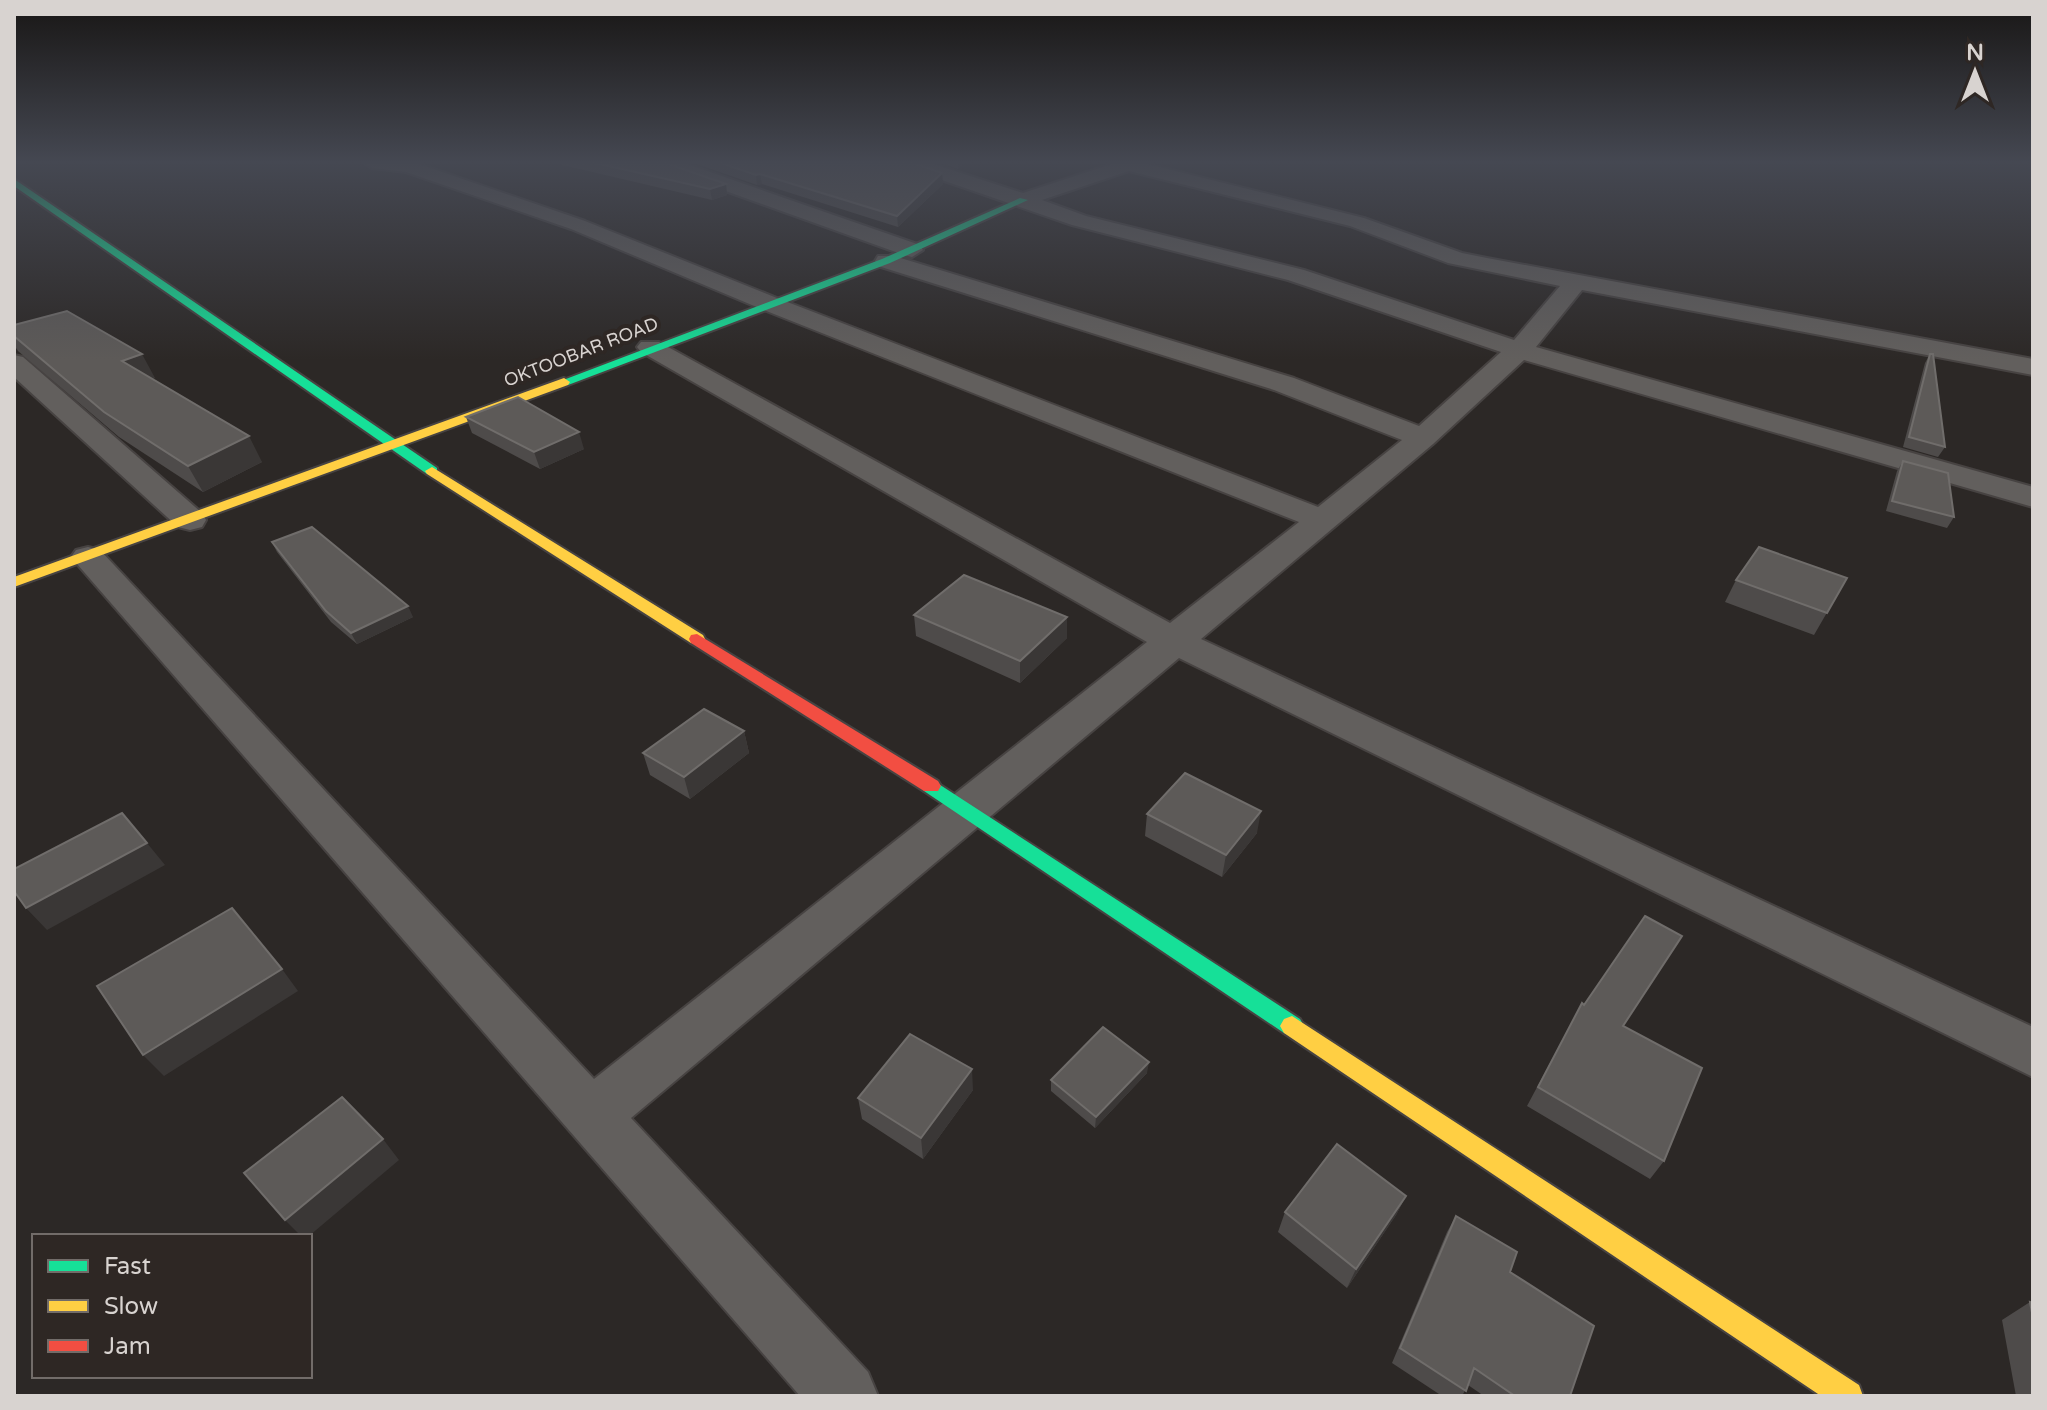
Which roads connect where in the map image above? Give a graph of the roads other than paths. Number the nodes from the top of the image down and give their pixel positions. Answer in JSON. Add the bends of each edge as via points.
{"nodes":[{"id":1,"x":80,"y":228,"type":"edge"},
{"id":2,"x":585,"y":228,"type":"edge"},
{"id":3,"x":849,"y":228,"type":"edge"},
{"id":4,"x":961,"y":228,"type":"edge"},
{"id":5,"x":1106,"y":228,"type":"edge"},
{"id":6,"x":1373,"y":228,"type":"edge"},
{"id":7,"x":912,"y":250,"type":"junction"},
{"id":8,"x":886,"y":261,"type":"junction"},
{"id":9,"x":1575,"y":283,"type":"junction"},
{"id":10,"x":768,"y":303,"type":"junction"},
{"id":11,"x":650,"y":347,"type":"junction"},
{"id":12,"x":1519,"y":350,"type":"junction"},
{"id":13,"x":14,"y":363,"type":"edge"},
{"id":14,"x":2033,"y":367,"type":"edge"},
{"id":15,"x":1423,"y":438,"type":"junction"},
{"id":16,"x":392,"y":446,"type":"junction"},
{"id":17,"x":2033,"y":497,"type":"edge"},
{"id":18,"x":190,"y":520,"type":"junction"},
{"id":19,"x":1323,"y":520,"type":"junction"},
{"id":20,"x":88,"y":557,"type":"junction"},
{"id":21,"x":20,"y":581,"type":"edge"},
{"id":22,"x":1174,"y":641,"type":"junction"},
{"id":23,"x":967,"y":809,"type":"junction"},
{"id":24,"x":2033,"y":1053,"type":"edge"},
{"id":25,"x":591,"y":1116,"type":"junction"},
{"id":26,"x":844,"y":1396,"type":"edge"},
{"id":27,"x":1848,"y":1396,"type":"edge"}],
"edges":[{"from":1,"to":16,"type":"street"},
{"from":2,"to":10,"type":"street"},
{"from":3,"to":7,"type":"street"},
{"from":4,"to":7,"type":"street","name":"OKTOOBAR ROAD"},
{"from":5,"to":12,"type":"street","via":[[1296,275]]},
{"from":6,"to":9,"type":"street","via":[[1456,258]]},
{"from":7,"to":8,"type":"street","name":"OKTOOBAR ROAD"},
{"from":8,"to":10,"type":"street","name":"OKTOOBAR ROAD"},
{"from":8,"to":15,"type":"street","via":[[1284,384]]},
{"from":9,"to":12,"type":"street"},
{"from":9,"to":14,"type":"street"},
{"from":10,"to":11,"type":"street","name":"OKTOOBAR ROAD"},
{"from":10,"to":19,"type":"street"},
{"from":11,"to":16,"type":"street","name":"OKTOOBAR ROAD"},
{"from":11,"to":22,"type":"street"},
{"from":12,"to":15,"type":"street"},
{"from":12,"to":17,"type":"street"},
{"from":13,"to":18,"type":"street"},
{"from":15,"to":19,"type":"street"},
{"from":16,"to":18,"type":"street","name":"OKTOOBAR ROAD"},
{"from":16,"to":23,"type":"street"},
{"from":18,"to":20,"type":"street","name":"OKTOOBAR ROAD"},
{"from":19,"to":22,"type":"street"},
{"from":20,"to":21,"type":"street","name":"OKTOOBAR ROAD"},
{"from":20,"to":25,"type":"street"},
{"from":22,"to":23,"type":"street"},
{"from":22,"to":24,"type":"street"},
{"from":23,"to":25,"type":"street"},
{"from":23,"to":27,"type":"street"},
{"from":25,"to":26,"type":"street"}]}
